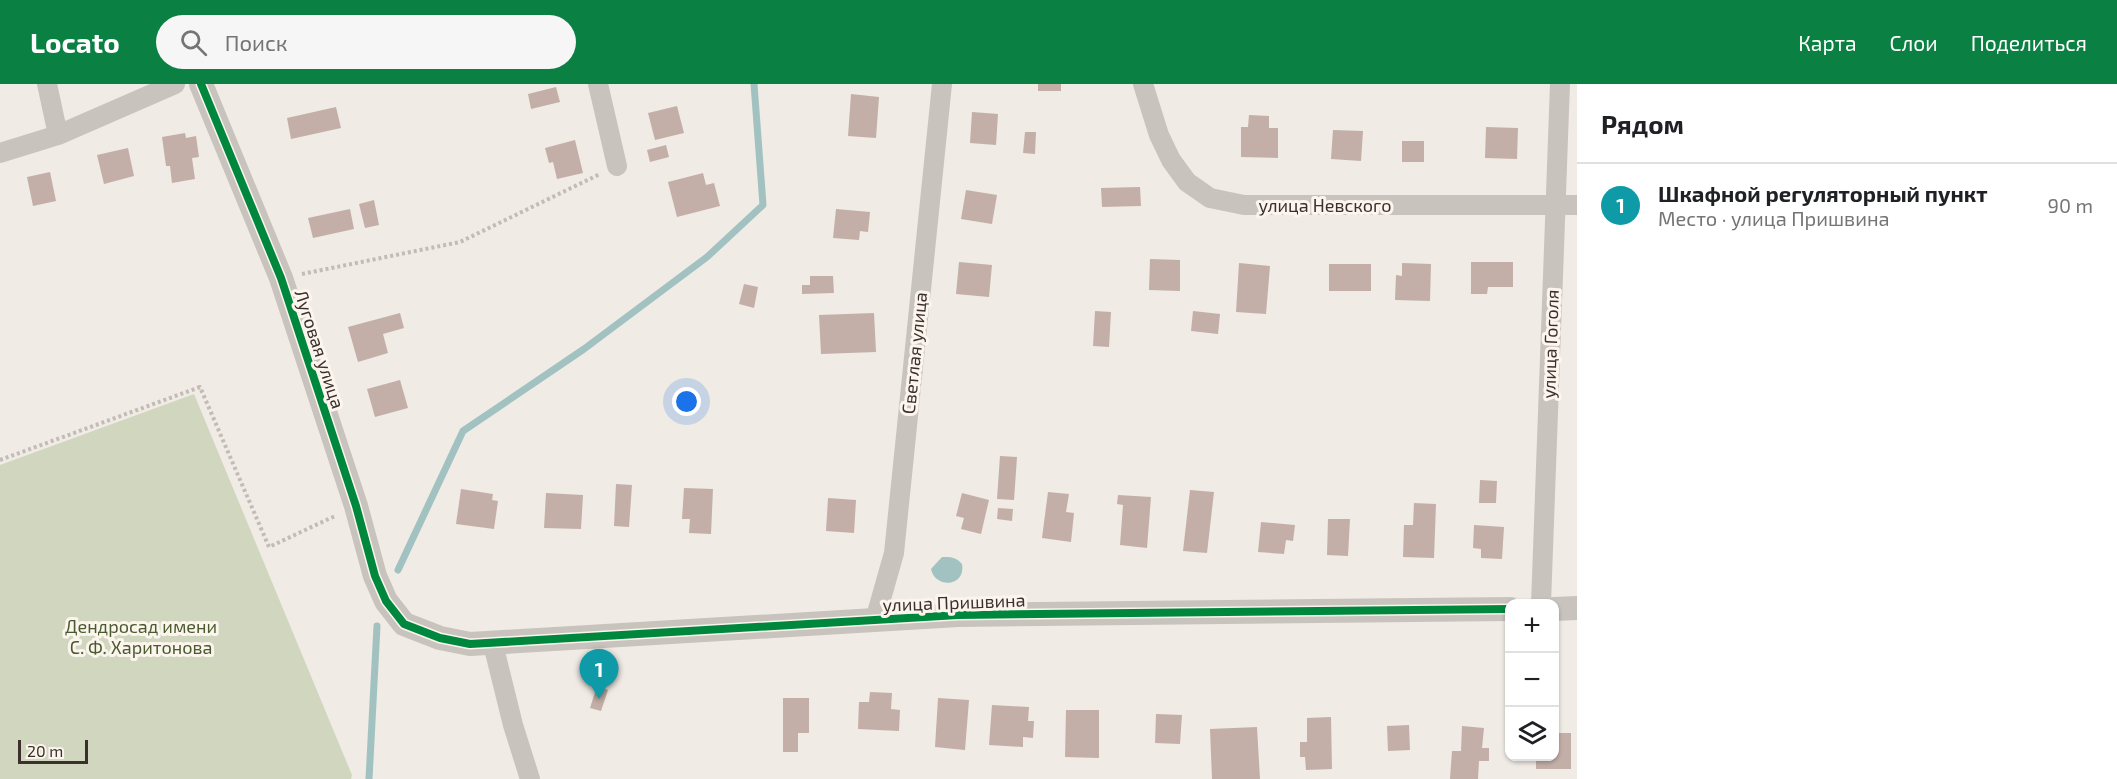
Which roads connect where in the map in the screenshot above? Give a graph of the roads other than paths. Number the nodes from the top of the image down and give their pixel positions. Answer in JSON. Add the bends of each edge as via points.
{"nodes":[{"id":1,"x":47,"y":84,"type":"edge"},
{"id":2,"x":175,"y":84,"type":"edge"},
{"id":3,"x":201,"y":84,"type":"edge"},
{"id":4,"x":598,"y":84,"type":"edge"},
{"id":5,"x":942,"y":84,"type":"edge"},
{"id":6,"x":1143,"y":84,"type":"edge"},
{"id":7,"x":1560,"y":84,"type":"edge"},
{"id":8,"x":58,"y":135,"type":"junction"},
{"id":9,"x":0,"y":153,"type":"edge"},
{"id":10,"x":617,"y":166,"type":"road end"},
{"id":11,"x":1555,"y":205,"type":"junction"},
{"id":12,"x":1577,"y":205,"type":"edge"},
{"id":13,"x":1541,"y":599,"type":"edge"},
{"id":14,"x":1577,"y":608,"type":"edge"},
{"id":15,"x":1505,"y":609,"type":"edge"},
{"id":16,"x":1559,"y":609,"type":"edge"},
{"id":17,"x":875,"y":620,"type":"junction"},
{"id":18,"x":404,"y":624,"type":"joint"},
{"id":19,"x":493,"y":644,"type":"junction"},
{"id":20,"x":530,"y":779,"type":"edge"}],
"edges":[{"from":1,"to":8,"type":"street"},
{"from":2,"to":8,"type":"street"},
{"from":3,"to":18,"type":"street","name":"Луговая улица","via":[[281,278],[375,576],[386,601]]},
{"from":4,"to":10,"type":"street"},
{"from":5,"to":17,"type":"street","name":"Светлая улица","via":[[894,553]]},
{"from":6,"to":11,"type":"street","name":"улица Невского","via":[[1171,160],[1187,182],[1210,198],[1244,205]]},
{"from":7,"to":11,"type":"street","name":"улица Гоголя"},
{"from":8,"to":9,"type":"street"},
{"from":11,"to":12,"type":"street","name":"улица Невского"},
{"from":11,"to":13,"type":"street","name":"улица Гоголя"},
{"from":14,"to":16,"type":"street"},
{"from":15,"to":17,"type":"street","name":"улица Пришвина","via":[[958,615]]},
{"from":17,"to":19,"type":"street","name":"улица Пришвина"},
{"from":18,"to":19,"type":"street","name":"улица Пришвина","via":[[471,645]]},
{"from":19,"to":20,"type":"street"}]}
